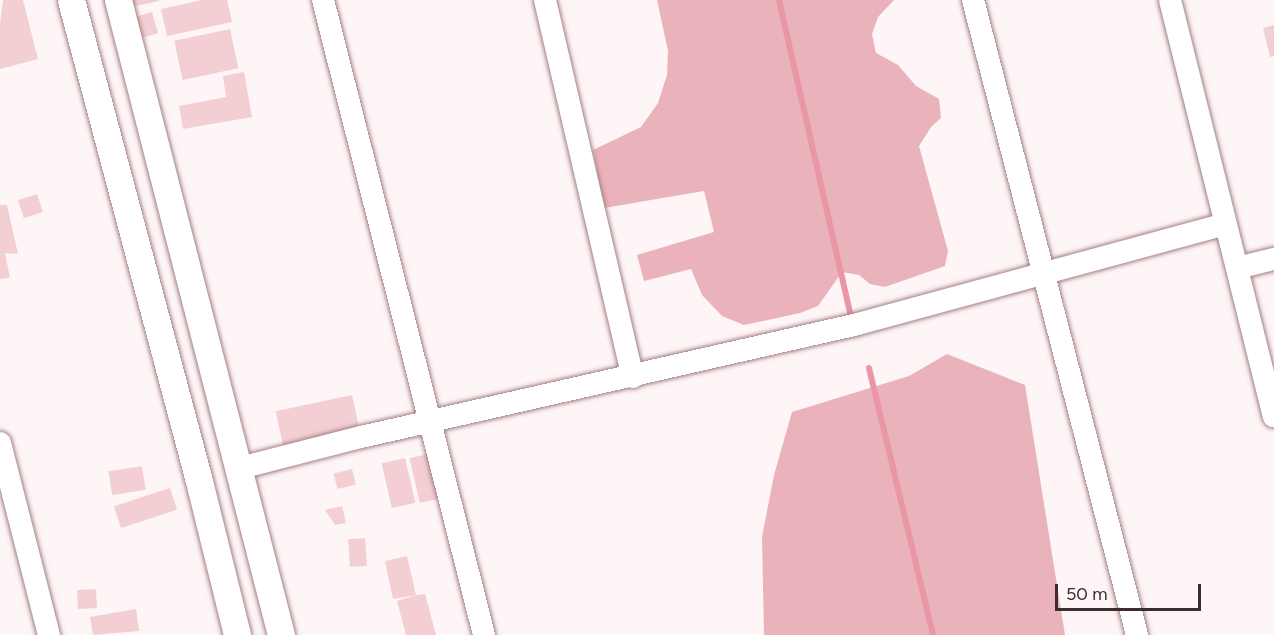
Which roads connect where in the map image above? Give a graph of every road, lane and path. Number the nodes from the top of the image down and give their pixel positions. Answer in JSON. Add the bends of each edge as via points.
{"nodes":[{"id":1,"x":71,"y":0,"type":"edge"},
{"id":2,"x":118,"y":0,"type":"edge"},
{"id":3,"x":323,"y":0,"type":"edge"},
{"id":4,"x":545,"y":0,"type":"edge"},
{"id":5,"x":973,"y":0,"type":"edge"},
{"id":6,"x":1170,"y":0,"type":"edge"},
{"id":7,"x":1226,"y":224,"type":"junction"},
{"id":8,"x":1274,"y":259,"type":"edge"},
{"id":9,"x":1237,"y":268,"type":"junction"},
{"id":10,"x":1042,"y":275,"type":"junction"},
{"id":11,"x":633,"y":377,"type":"junction"},
{"id":12,"x":1274,"y":416,"type":"edge"},
{"id":13,"x":430,"y":423,"type":"junction"},
{"id":14,"x":0,"y":443,"type":"edge"},
{"id":15,"x":240,"y":468,"type":"junction"},
{"id":16,"x":49,"y":635,"type":"edge"},
{"id":17,"x":237,"y":635,"type":"edge"},
{"id":18,"x":281,"y":635,"type":"edge"},
{"id":19,"x":484,"y":635,"type":"edge"},
{"id":20,"x":1137,"y":635,"type":"edge"}],
"edges":[{"from":1,"to":17,"type":"street"},
{"from":2,"to":15,"type":"street"},
{"from":3,"to":13,"type":"street"},
{"from":4,"to":11,"type":"street"},
{"from":5,"to":10,"type":"street"},
{"from":6,"to":7,"type":"street"},
{"from":7,"to":9,"type":"street"},
{"from":7,"to":10,"type":"street"},
{"from":8,"to":9,"type":"street"},
{"from":9,"to":12,"type":"street"},
{"from":10,"to":11,"type":"street","via":[[854,325]]},
{"from":10,"to":20,"type":"street"},
{"from":11,"to":13,"type":"street"},
{"from":13,"to":15,"type":"street"},
{"from":13,"to":19,"type":"street"},
{"from":14,"to":16,"type":"street"},
{"from":15,"to":18,"type":"street"}]}
